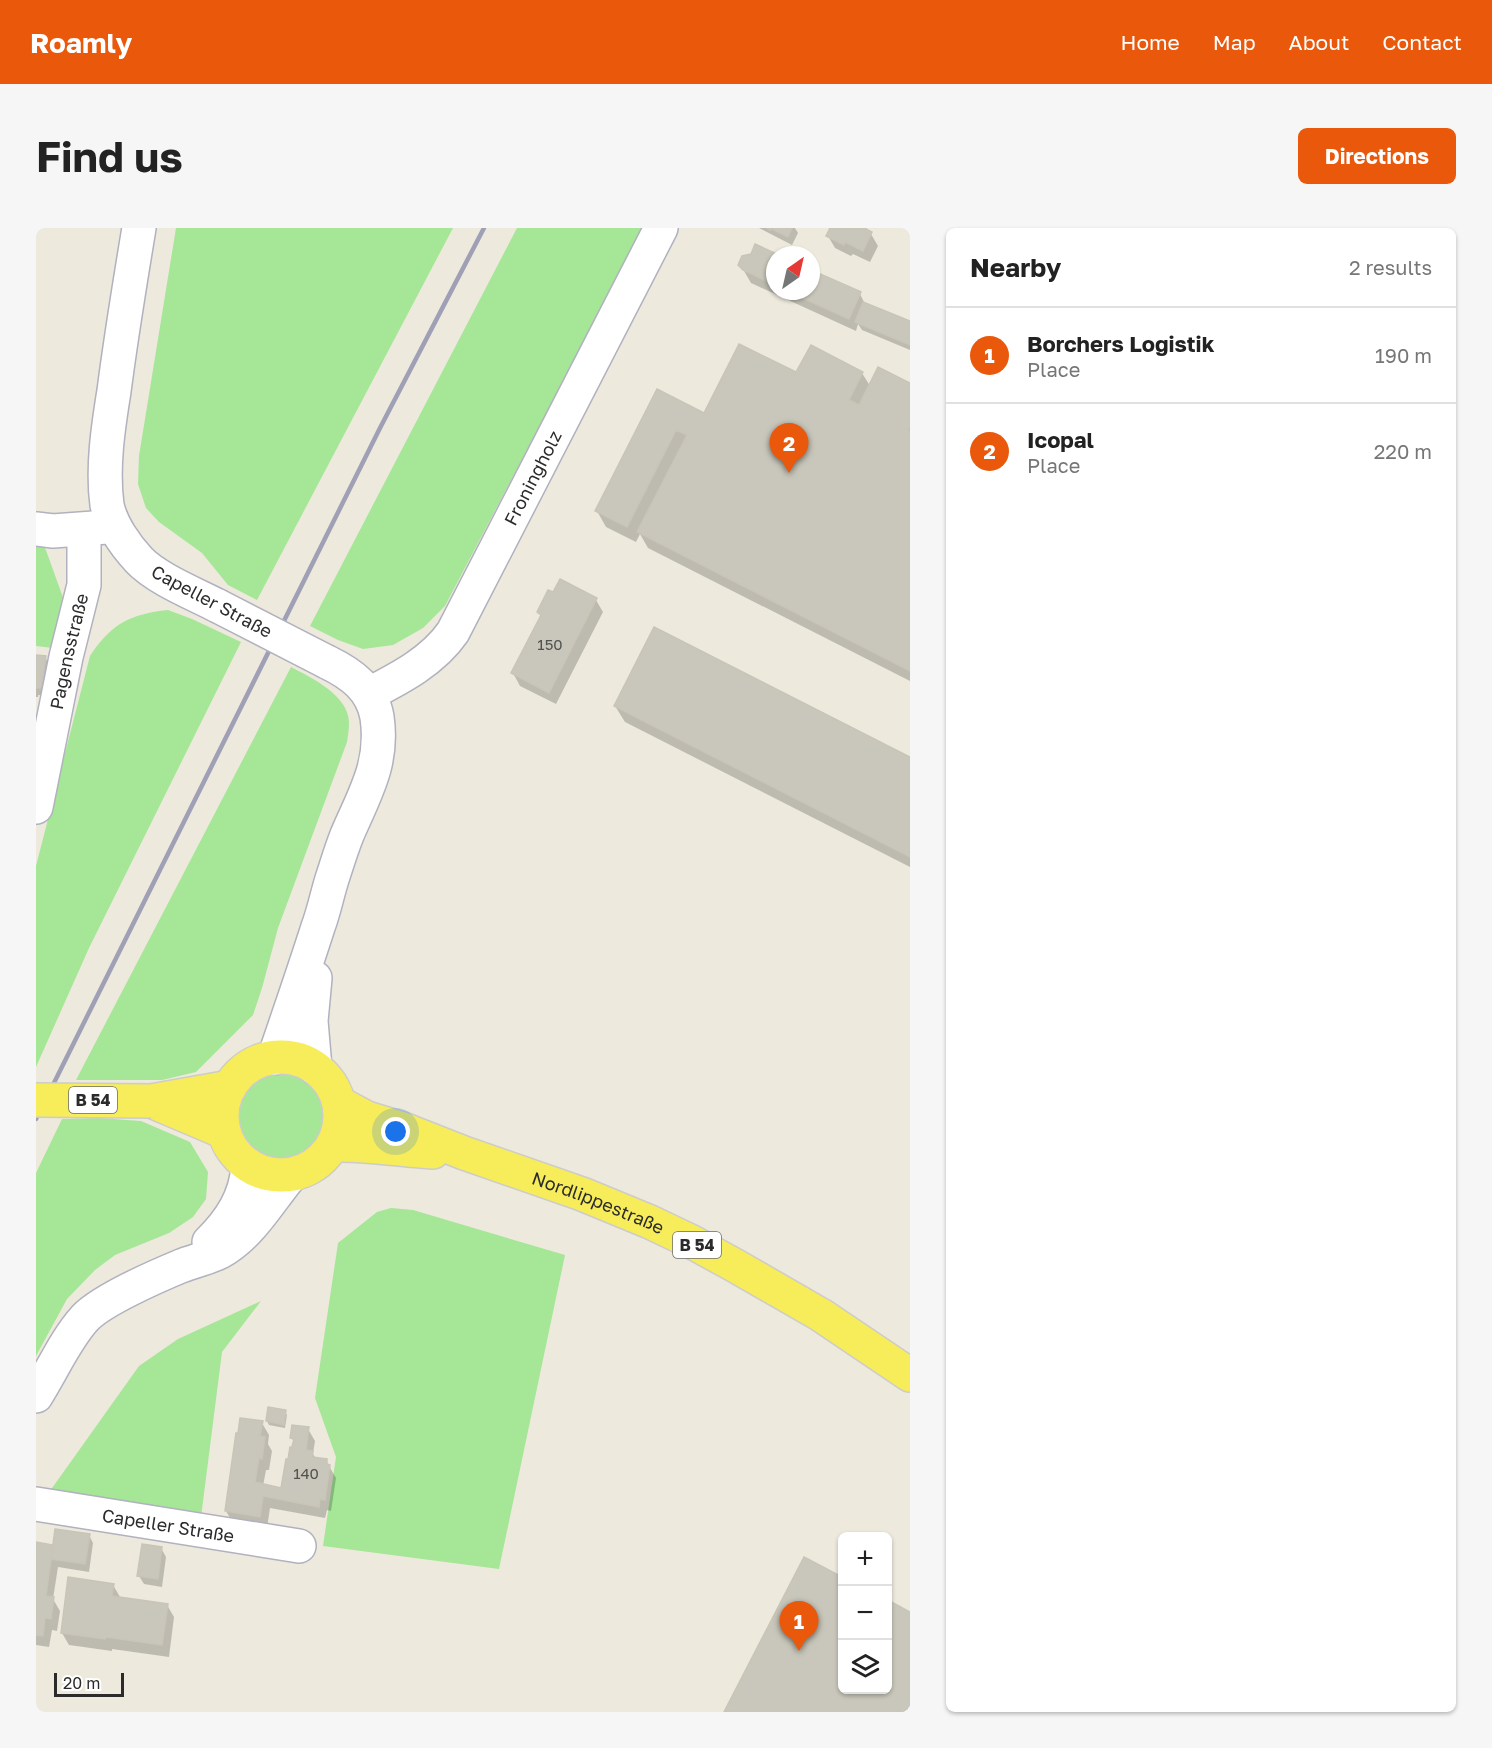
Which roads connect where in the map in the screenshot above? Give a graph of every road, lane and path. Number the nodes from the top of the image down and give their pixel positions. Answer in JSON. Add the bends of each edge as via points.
{"nodes":[{"id":1,"x":139,"y":228,"type":"edge"},
{"id":2,"x":661,"y":228,"type":"edge"},
{"id":3,"x":100,"y":528,"type":"junction"},
{"id":4,"x":36,"y":529,"type":"edge"},
{"id":5,"x":369,"y":694,"type":"junction"},
{"id":6,"x":36,"y":807,"type":"edge"},
{"id":7,"x":319,"y":925,"type":"junction"},
{"id":8,"x":274,"y":1058,"type":"junction"},
{"id":9,"x":315,"y":1068,"type":"junction"},
{"id":10,"x":230,"y":1087,"type":"junction"},
{"id":11,"x":36,"y":1100,"type":"edge"},
{"id":12,"x":151,"y":1101,"type":"junction"},
{"id":13,"x":339,"y":1103,"type":"junction"},
{"id":14,"x":224,"y":1132,"type":"junction"},
{"id":15,"x":333,"y":1145,"type":"junction"},
{"id":16,"x":465,"y":1153,"type":"junction"},
{"id":17,"x":248,"y":1166,"type":"junction"},
{"id":18,"x":291,"y":1175,"type":"junction"},
{"id":19,"x":179,"y":1267,"type":"junction"},
{"id":20,"x":910,"y":1375,"type":"edge"},
{"id":21,"x":36,"y":1396,"type":"edge"},
{"id":22,"x":36,"y":1504,"type":"edge"},
{"id":23,"x":299,"y":1546,"type":"dead end"}],
"edges":[{"from":1,"to":3,"type":"street","name":"Capeller Straße","via":[[108,434],[108,506]]},
{"from":2,"to":5,"type":"street","name":"Froningholz","via":[[453,632],[435,654]]},
{"from":3,"to":4,"type":"street"},
{"from":3,"to":5,"type":"street","name":"Capeller Straße","bridge":true,"via":[[126,545],[157,574],[345,671]]},
{"from":3,"to":6,"type":"street","name":"Pagensstraße","via":[[66,657]]},
{"from":5,"to":7,"type":"street","name":"Capeller Straße","via":[[377,715],[379,741],[375,763]]},
{"from":7,"to":8,"type":"street","name":"Capeller Straße"},
{"from":7,"to":9,"type":"street","name":"Capeller Straße","via":[[311,1022]]},
{"from":8,"to":9,"type":"main road","via":[[295,1058]]},
{"from":8,"to":10,"type":"main road","via":[[258,1060]]},
{"from":9,"to":13,"type":"main road","via":[[327,1079]]},
{"from":10,"to":12,"type":"main road","number":"B 54"},
{"from":10,"to":14,"type":"main road","via":[[222,1109]]},
{"from":11,"to":12,"type":"main road","number":"B 54","bridge":true},
{"from":12,"to":14,"type":"main road","number":"B 54"},
{"from":13,"to":15,"type":"main road","via":[[339,1131]]},
{"from":13,"to":16,"type":"main road","name":"Nordlippestraße","number":"B 54","via":[[367,1118]]},
{"from":14,"to":17,"type":"main road","via":[[233,1151]]},
{"from":15,"to":16,"type":"main road","name":"Nordlippestraße","number":"B 54"},
{"from":15,"to":18,"type":"main road","via":[[308,1170]]},
{"from":16,"to":20,"type":"main road","name":"Nordlippestraße","number":"B 54","via":[[582,1194],[692,1242],[821,1315]]},
{"from":17,"to":18,"type":"main road","via":[[271,1175]]},
{"from":17,"to":19,"type":"street","via":[[244,1191],[229,1220]]},
{"from":18,"to":19,"type":"street","via":[[238,1239],[219,1252]]},
{"from":19,"to":21,"type":"street","via":[[104,1304],[86,1318]]},
{"from":22,"to":23,"type":"street","name":"Capeller Straße"}]}
